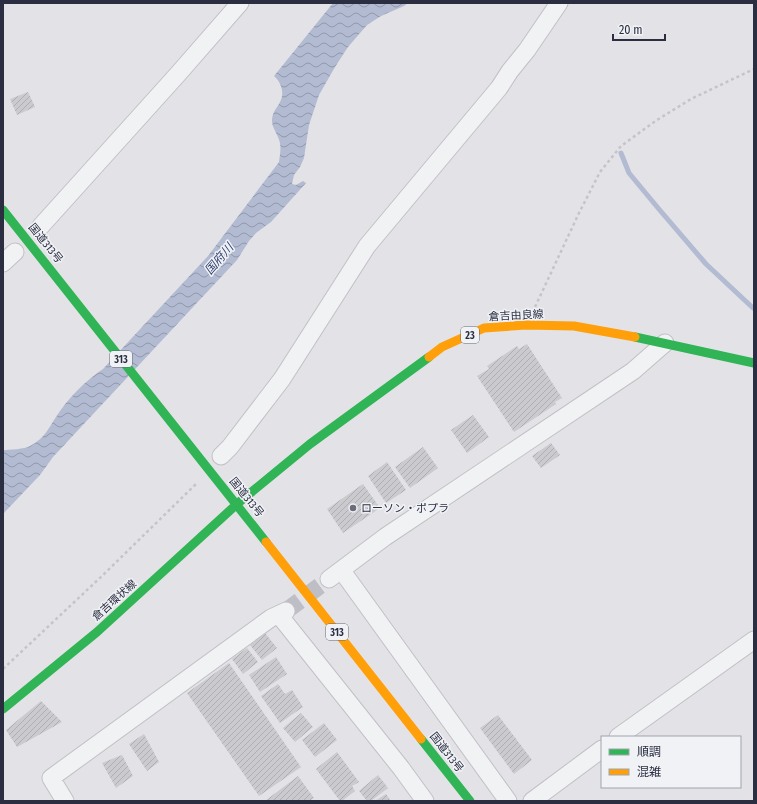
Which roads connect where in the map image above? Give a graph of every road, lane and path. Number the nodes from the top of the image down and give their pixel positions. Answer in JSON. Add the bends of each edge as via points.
{"nodes":[{"id":1,"x":240,"y":3,"type":"edge"},
{"id":2,"x":559,"y":3,"type":"edge"},
{"id":3,"x":754,"y":70,"type":"edge"},
{"id":4,"x":3,"y":210,"type":"edge"},
{"id":5,"x":41,"y":226,"type":"dead end"},
{"id":6,"x":526,"y":325,"type":"junction"},
{"id":7,"x":665,"y":343,"type":"junction"},
{"id":8,"x":754,"y":363,"type":"edge"},
{"id":9,"x":221,"y":456,"type":"dead end"},
{"id":10,"x":196,"y":484,"type":"dead end"},
{"id":11,"x":237,"y":504,"type":"junction"},
{"id":12,"x":754,"y":640,"type":"edge"},
{"id":13,"x":3,"y":669,"type":"edge"},
{"id":14,"x":3,"y":709,"type":"edge"},
{"id":15,"x":619,"y":736,"type":"edge"},
{"id":16,"x":601,"y":750,"type":"edge"},
{"id":17,"x":65,"y":801,"type":"edge"},
{"id":18,"x":425,"y":801,"type":"edge"},
{"id":19,"x":470,"y":801,"type":"edge"},
{"id":20,"x":508,"y":801,"type":"edge"},
{"id":21,"x":532,"y":801,"type":"edge"}],
"edges":[{"from":1,"to":5,"type":"street"},
{"from":2,"to":9,"type":"street","via":[[499,88],[367,246],[282,379]]},
{"from":3,"to":6,"type":"path","via":[[692,98],[621,146],[600,172]]},
{"from":4,"to":11,"type":"main road","name":"国道313号","number":"313"},
{"from":6,"to":7,"type":"main road","name":"倉吉由良線","number":"23","via":[[574,326]]},
{"from":6,"to":11,"type":"main road","name":"倉吉由良線","number":"23","via":[[484,328],[442,347],[310,444]]},
{"from":7,"to":8,"type":"main road","name":"倉吉由良線","number":"23"},
{"from":7,"to":20,"type":"street","via":[[633,371],[385,537],[335,575]]},
{"from":10,"to":13,"type":"path"},
{"from":11,"to":14,"type":"main road","name":"倉吉環状線","via":[[59,665]]},
{"from":11,"to":19,"type":"main road","name":"国道313号","number":"313"},
{"from":12,"to":15,"type":"street"},
{"from":16,"to":21,"type":"street"},
{"from":17,"to":18,"type":"street","via":[[51,778],[271,618],[283,613]]}]}
